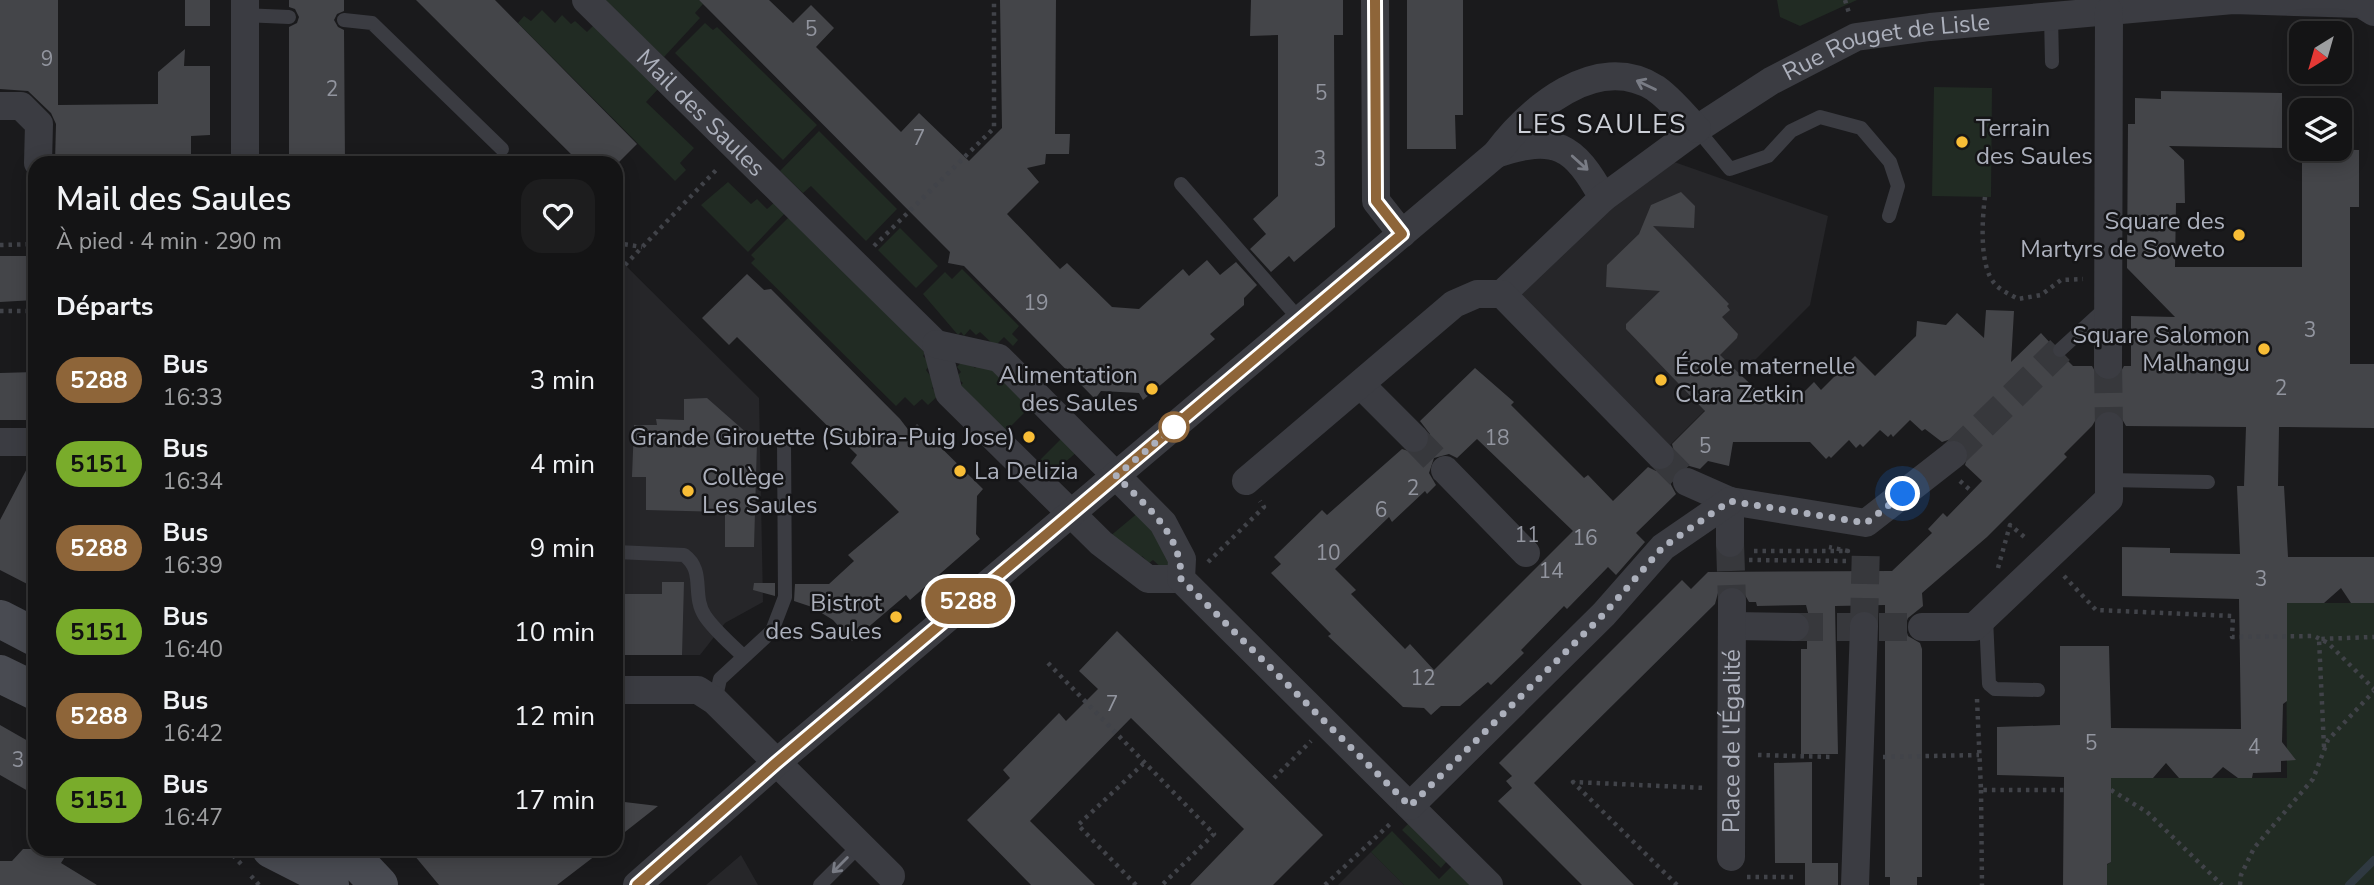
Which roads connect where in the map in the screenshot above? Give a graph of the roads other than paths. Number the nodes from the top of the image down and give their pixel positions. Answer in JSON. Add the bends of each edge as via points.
{"nodes":[{"id":1,"x":586,"y":0,"type":"edge"},
{"id":2,"x":1375,"y":0,"type":"edge"},
{"id":3,"x":244,"y":7,"type":"edge"},
{"id":4,"x":2109,"y":11,"type":"junction"},
{"id":5,"x":2374,"y":12,"type":"edge"},
{"id":6,"x":2051,"y":16,"type":"junction"},
{"id":7,"x":289,"y":17,"type":"dead end"},
{"id":8,"x":344,"y":20,"type":"dead end"},
{"id":9,"x":2052,"y":62,"type":"dead end"},
{"id":10,"x":0,"y":106,"type":"edge"},
{"id":11,"x":1697,"y":129,"type":"junction"},
{"id":12,"x":502,"y":149,"type":"dead end"},
{"id":13,"x":1496,"y":154,"type":"junction"},
{"id":14,"x":38,"y":156,"type":"edge"},
{"id":15,"x":245,"y":156,"type":"edge"},
{"id":16,"x":1181,"y":184,"type":"dead end"},
{"id":17,"x":1604,"y":198,"type":"junction"},
{"id":18,"x":1889,"y":216,"type":"dead end"},
{"id":19,"x":1402,"y":234,"type":"junction"},
{"id":20,"x":2108,"y":293,"type":"junction"},
{"id":21,"x":1502,"y":294,"type":"junction"},
{"id":22,"x":1300,"y":320,"type":"junction"},
{"id":23,"x":936,"y":344,"type":"junction"},
{"id":24,"x":2060,"y":350,"type":"tunnel mouth"},
{"id":25,"x":2108,"y":365,"type":"tunnel mouth"},
{"id":26,"x":1361,"y":385,"type":"junction"},
{"id":27,"x":2109,"y":426,"type":"tunnel mouth"},
{"id":28,"x":1414,"y":438,"type":"tunnel mouth"},
{"id":29,"x":784,"y":440,"type":"dead end"},
{"id":30,"x":0,"y":442,"type":"edge"},
{"id":31,"x":28,"y":442,"type":"edge"},
{"id":32,"x":1953,"y":455,"type":"tunnel mouth"},
{"id":33,"x":1660,"y":456,"type":"tunnel mouth"},
{"id":34,"x":1446,"y":470,"type":"tunnel mouth"},
{"id":35,"x":1116,"y":476,"type":"junction"},
{"id":36,"x":2109,"y":480,"type":"junction"},
{"id":37,"x":1246,"y":481,"type":"road end"},
{"id":38,"x":1687,"y":482,"type":"tunnel mouth"},
{"id":39,"x":2208,"y":482,"type":"dead end"},
{"id":40,"x":1730,"y":501,"type":"junction"},
{"id":41,"x":1071,"y":514,"type":"junction"},
{"id":42,"x":1730,"y":543,"type":"tunnel mouth"},
{"id":43,"x":623,"y":552,"type":"edge"},
{"id":44,"x":1526,"y":552,"type":"dead end"},
{"id":45,"x":1181,"y":579,"type":"junction"},
{"id":46,"x":1985,"y":616,"type":"junction"},
{"id":47,"x":0,"y":619,"type":"edge"},
{"id":48,"x":1864,"y":626,"type":"tunnel mouth"},
{"id":49,"x":1922,"y":627,"type":"tunnel mouth"},
{"id":50,"x":1795,"y":628,"type":"tunnel mouth"},
{"id":51,"x":28,"y":633,"type":"edge"},
{"id":52,"x":744,"y":657,"type":"junction"},
{"id":53,"x":0,"y":674,"type":"edge"},
{"id":54,"x":28,"y":688,"type":"edge"},
{"id":55,"x":623,"y":690,"type":"edge"},
{"id":56,"x":2038,"y":690,"type":"dead end"},
{"id":57,"x":715,"y":701,"type":"junction"},
{"id":58,"x":776,"y":763,"type":"junction"},
{"id":59,"x":1410,"y":806,"type":"junction"},
{"id":60,"x":860,"y":845,"type":"junction"},
{"id":61,"x":269,"y":856,"type":"edge"},
{"id":62,"x":285,"y":856,"type":"edge"},
{"id":63,"x":352,"y":856,"type":"edge"},
{"id":64,"x":1738,"y":867,"type":"road end"},
{"id":65,"x":887,"y":880,"type":"edge"},
{"id":66,"x":299,"y":885,"type":"edge"},
{"id":67,"x":330,"y":885,"type":"edge"},
{"id":68,"x":379,"y":885,"type":"edge"},
{"id":69,"x":637,"y":885,"type":"edge"},
{"id":70,"x":820,"y":885,"type":"edge"},
{"id":71,"x":1489,"y":885,"type":"edge"},
{"id":72,"x":1855,"y":885,"type":"edge"}],
"edges":[{"from":1,"to":23,"type":"street","name":"Mail des Saules"},
{"from":2,"to":19,"type":"street","via":[[1376,201]]},
{"from":3,"to":7,"type":"lane"},
{"from":3,"to":15,"type":"street"},
{"from":4,"to":5,"type":"street","name":"Rue Rouget de Lisle","via":[[2233,1],[2361,4]]},
{"from":4,"to":6,"type":"street","name":"Rue Rouget de Lisle"},
{"from":4,"to":20,"type":"street"},
{"from":6,"to":9,"type":"lane"},
{"from":6,"to":11,"type":"street","name":"Rue Rouget de Lisle","via":[[1856,37],[1771,81]]},
{"from":8,"to":12,"type":"lane","via":[[372,23]]},
{"from":10,"to":14,"type":"street","via":[[21,106],[39,124]]},
{"from":11,"to":13,"type":"street","one_way":true,"via":[[1655,88],[1628,77],[1601,78],[1572,86],[1518,125]]},
{"from":11,"to":17,"type":"street","name":"Rue Rouget de Lisle"},
{"from":11,"to":18,"type":"lane","via":[[1730,169],[1768,156],[1791,131],[1820,117],[1861,128],[1890,162],[1898,186]]},
{"from":13,"to":17,"type":"street","one_way":true,"via":[[1525,144],[1558,146],[1585,165]]},
{"from":13,"to":19,"type":"street"},
{"from":16,"to":22,"type":"lane"},
{"from":17,"to":21,"type":"street","name":"Rue Rouget de Lisle"},
{"from":19,"to":22,"type":"street"},
{"from":20,"to":24,"type":"lane"},
{"from":20,"to":25,"type":"street"},
{"from":21,"to":26,"type":"street","via":[[1476,293],[1454,304]]},
{"from":21,"to":33,"type":"street"},
{"from":22,"to":35,"type":"street"},
{"from":23,"to":35,"type":"street","via":[[999,358]]},
{"from":23,"to":41,"type":"street","via":[[948,393]]},
{"from":26,"to":28,"type":"street"},
{"from":26,"to":37,"type":"street"},
{"from":27,"to":36,"type":"street"},
{"from":29,"to":52,"type":"lane","via":[[785,597],[772,631]]},
{"from":30,"to":31,"type":"street"},
{"from":32,"to":40,"type":"street","via":[[1866,523]]},
{"from":34,"to":44,"type":"street"},
{"from":35,"to":41,"type":"street"},
{"from":35,"to":45,"type":"street","via":[[1172,537],[1182,559]]},
{"from":36,"to":39,"type":"lane"},
{"from":36,"to":46,"type":"street","via":[[2109,499]]},
{"from":38,"to":40,"type":"street"},
{"from":40,"to":42,"type":"street"},
{"from":40,"to":59,"type":"street","via":[[1663,547],[1604,614]]},
{"from":41,"to":45,"type":"street","via":[[1125,565],[1148,579]]},
{"from":41,"to":58,"type":"street"},
{"from":43,"to":52,"type":"lane","via":[[684,555],[693,561],[704,615]]},
{"from":45,"to":59,"type":"street"},
{"from":46,"to":49,"type":"street","via":[[1974,627]]},
{"from":46,"to":56,"type":"lane","via":[[1989,684],[1994,689]]},
{"from":47,"to":51,"type":"main road"},
{"from":48,"to":72,"type":"street"},
{"from":50,"to":64,"type":"street","name":"Place de l'Égalité","via":[[1733,614],[1731,789]]},
{"from":52,"to":57,"type":"lane","via":[[720,679]]},
{"from":53,"to":54,"type":"main road"},
{"from":55,"to":57,"type":"street","via":[[698,690]]},
{"from":57,"to":58,"type":"street"},
{"from":58,"to":60,"type":"street"},
{"from":58,"to":69,"type":"street"},
{"from":59,"to":71,"type":"street"},
{"from":60,"to":65,"type":"street"},
{"from":60,"to":70,"type":"lane","one_way":true},
{"from":61,"to":66,"type":"main road"},
{"from":62,"to":67,"type":"main road"},
{"from":63,"to":68,"type":"main road"}]}
